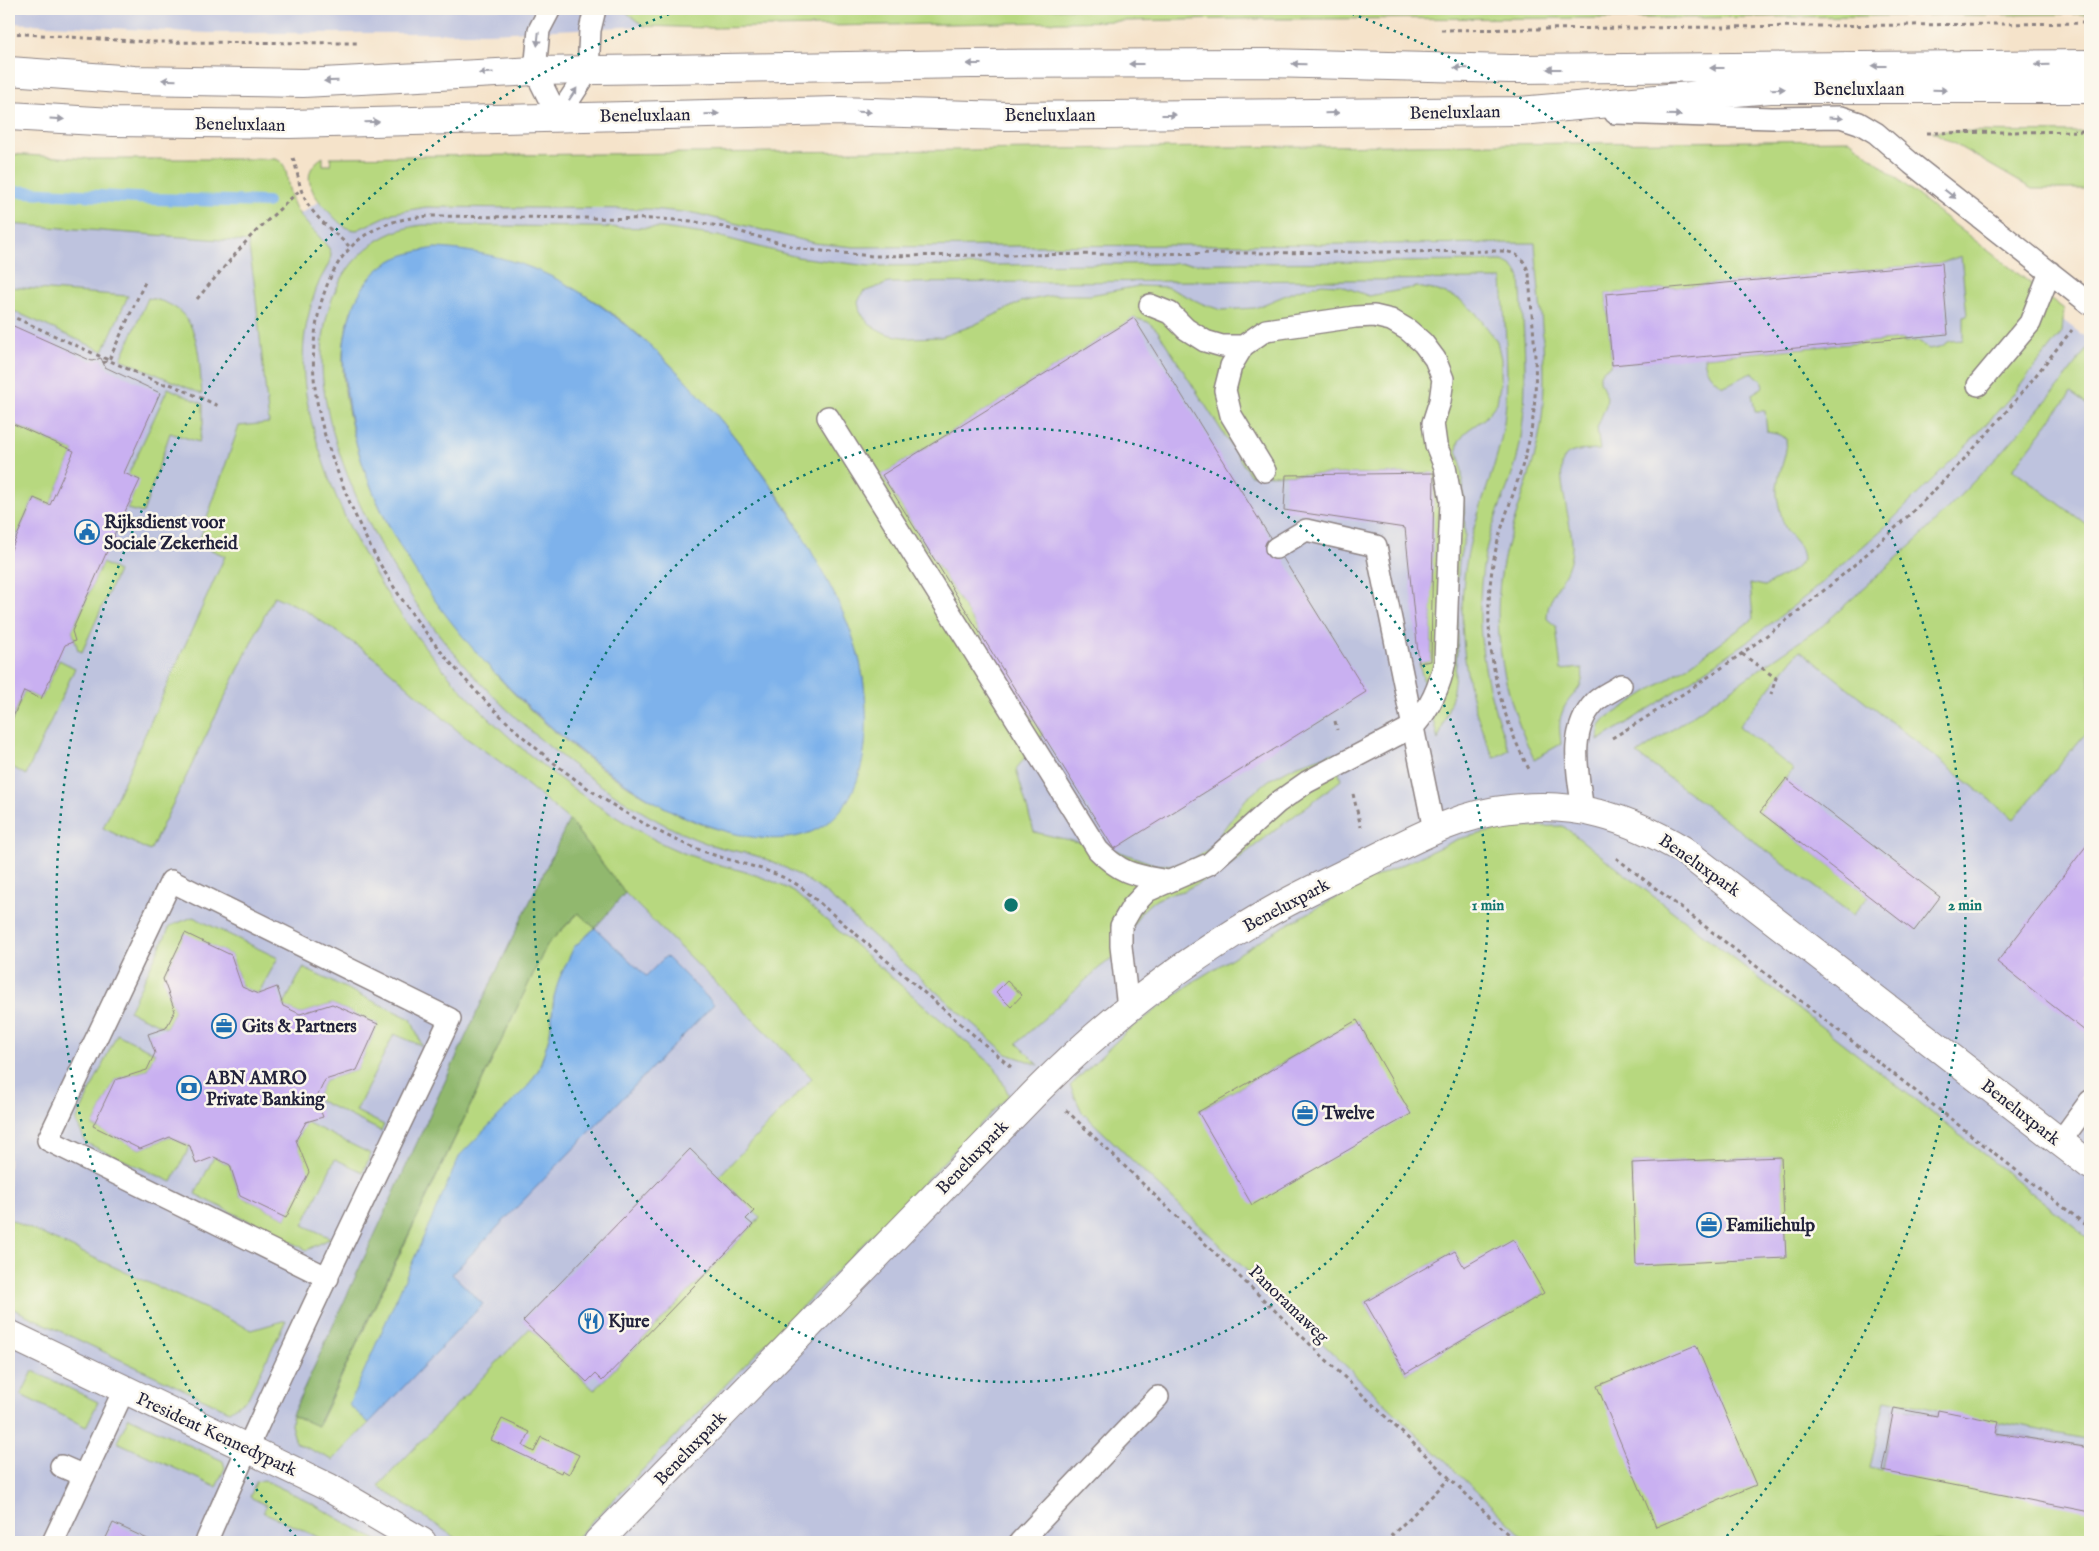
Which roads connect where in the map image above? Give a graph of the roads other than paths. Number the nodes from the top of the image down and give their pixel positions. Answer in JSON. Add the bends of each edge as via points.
{"nodes":[{"id":1,"x":550,"y":9,"type":"edge"},
{"id":2,"x":595,"y":9,"type":"edge"},
{"id":3,"x":2090,"y":64,"type":"edge"},
{"id":4,"x":9,"y":71,"type":"edge"},
{"id":5,"x":535,"y":71,"type":"junction"},
{"id":6,"x":588,"y":71,"type":"junction"},
{"id":7,"x":2090,"y":89,"type":"edge"},
{"id":8,"x":1520,"y":111,"type":"junction"},
{"id":9,"x":9,"y":116,"type":"edge"},
{"id":10,"x":558,"y":117,"type":"junction"},
{"id":11,"x":2050,"y":272,"type":"junction"},
{"id":12,"x":2090,"y":304,"type":"edge"},
{"id":13,"x":1150,"y":305,"type":"dead end"},
{"id":14,"x":1243,"y":346,"type":"junction"},
{"id":15,"x":1978,"y":385,"type":"dead end"},
{"id":16,"x":828,"y":417,"type":"dead end"},
{"id":17,"x":1265,"y":471,"type":"dead end"},
{"id":18,"x":1276,"y":548,"type":"dead end"},
{"id":19,"x":1621,"y":686,"type":"dead end"},
{"id":20,"x":1414,"y":726,"type":"junction"},
{"id":21,"x":1583,"y":810,"type":"junction"},
{"id":22,"x":1434,"y":830,"type":"junction"},
{"id":23,"x":1168,"y":881,"type":"junction"},
{"id":24,"x":1128,"y":1008,"type":"junction"},
{"id":25,"x":2090,"y":1101,"type":"edge"},
{"id":26,"x":2060,"y":1142,"type":"junction"},
{"id":27,"x":2090,"y":1165,"type":"edge"},
{"id":28,"x":328,"y":1278,"type":"junction"},
{"id":29,"x":11,"y":1342,"type":"edge"},
{"id":30,"x":124,"y":1390,"type":"junction"},
{"id":31,"x":1158,"y":1397,"type":"dead end"},
{"id":32,"x":246,"y":1448,"type":"junction"},
{"id":33,"x":61,"y":1466,"type":"dead end"},
{"id":34,"x":84,"y":1476,"type":"junction"},
{"id":35,"x":207,"y":1540,"type":"dead end"},
{"id":36,"x":53,"y":1542,"type":"edge"},
{"id":37,"x":422,"y":1542,"type":"edge"},
{"id":38,"x":598,"y":1542,"type":"edge"},
{"id":39,"x":1020,"y":1542,"type":"edge"}],
"edges":[{"from":1,"to":5,"type":"lane","one_way":true,"via":[[539,30]]},
{"from":2,"to":6,"type":"lane","via":[[590,30]]},
{"from":3,"to":6,"type":"main road","name":"Beneluxlaan","one_way":true,"via":[[1520,69],[1267,63],[971,64]]},
{"from":5,"to":4,"type":"main road","name":"Beneluxlaan","one_way":true,"via":[[303,82],[134,80]]},
{"from":5,"to":6,"type":"main road","name":"Beneluxlaan"},
{"from":5,"to":10,"type":"lane"},
{"from":10,"to":6,"type":"lane","one_way":true},
{"from":8,"to":7,"type":"main road","name":"Beneluxlaan","one_way":true,"via":[[1770,90]]},
{"from":10,"to":8,"type":"main road","name":"Beneluxlaan","one_way":true,"via":[[837,111],[1007,116]]},
{"from":8,"to":11,"type":"lane","one_way":true,"via":[[1841,117],[1876,133]]},
{"from":9,"to":10,"type":"main road","name":"Beneluxlaan","one_way":true,"via":[[113,122],[289,124]]},
{"from":11,"to":12,"type":"lane"},
{"from":11,"to":15,"type":"lane","via":[[2030,323]]},
{"from":13,"to":14,"type":"lane","via":[[1170,313],[1205,341],[1222,346]]},
{"from":14,"to":17,"type":"lane","via":[[1230,366],[1225,390],[1231,416]]},
{"from":14,"to":20,"type":"lane","via":[[1266,330],[1374,316],[1391,320],[1408,330],[1435,359],[1443,379],[1433,423],[1451,501],[1446,661],[1436,694]]},
{"from":16,"to":23,"type":"lane","via":[[1098,850],[1112,865],[1130,874]]},
{"from":18,"to":20,"type":"lane","via":[[1306,530],[1376,546]]},
{"from":19,"to":21,"type":"lane","via":[[1596,701],[1583,717],[1577,739]]},
{"from":20,"to":22,"type":"lane"},
{"from":20,"to":23,"type":"lane","via":[[1307,782],[1277,803],[1209,864]]},
{"from":21,"to":22,"type":"main road","name":"Beneluxpark","via":[[1510,809],[1477,815]]},
{"from":21,"to":26,"type":"main road","name":"Beneluxpark","via":[[1618,818],[1652,831],[1683,850]]},
{"from":22,"to":24,"type":"main road","name":"Beneluxpark","via":[[1282,905],[1228,937]]},
{"from":23,"to":24,"type":"lane","via":[[1147,891],[1121,926]]},
{"from":24,"to":38,"type":"main road","name":"Beneluxpark","via":[[1039,1089]]},
{"from":25,"to":26,"type":"lane"},
{"from":26,"to":27,"type":"main road","name":"Beneluxpark"},
{"from":28,"to":28,"type":"lane","via":[[450,1019],[170,881],[48,1140]]},
{"from":28,"to":32,"type":"lane"},
{"from":29,"to":30,"type":"main road","name":"President Kennedypark"},
{"from":30,"to":32,"type":"main road","name":"President Kennedypark"},
{"from":30,"to":34,"type":"lane"},
{"from":31,"to":39,"type":"lane"},
{"from":32,"to":35,"type":"lane"},
{"from":32,"to":37,"type":"main road","name":"President Kennedypark","via":[[328,1487]]},
{"from":33,"to":34,"type":"lane"},
{"from":34,"to":36,"type":"lane"}]}
